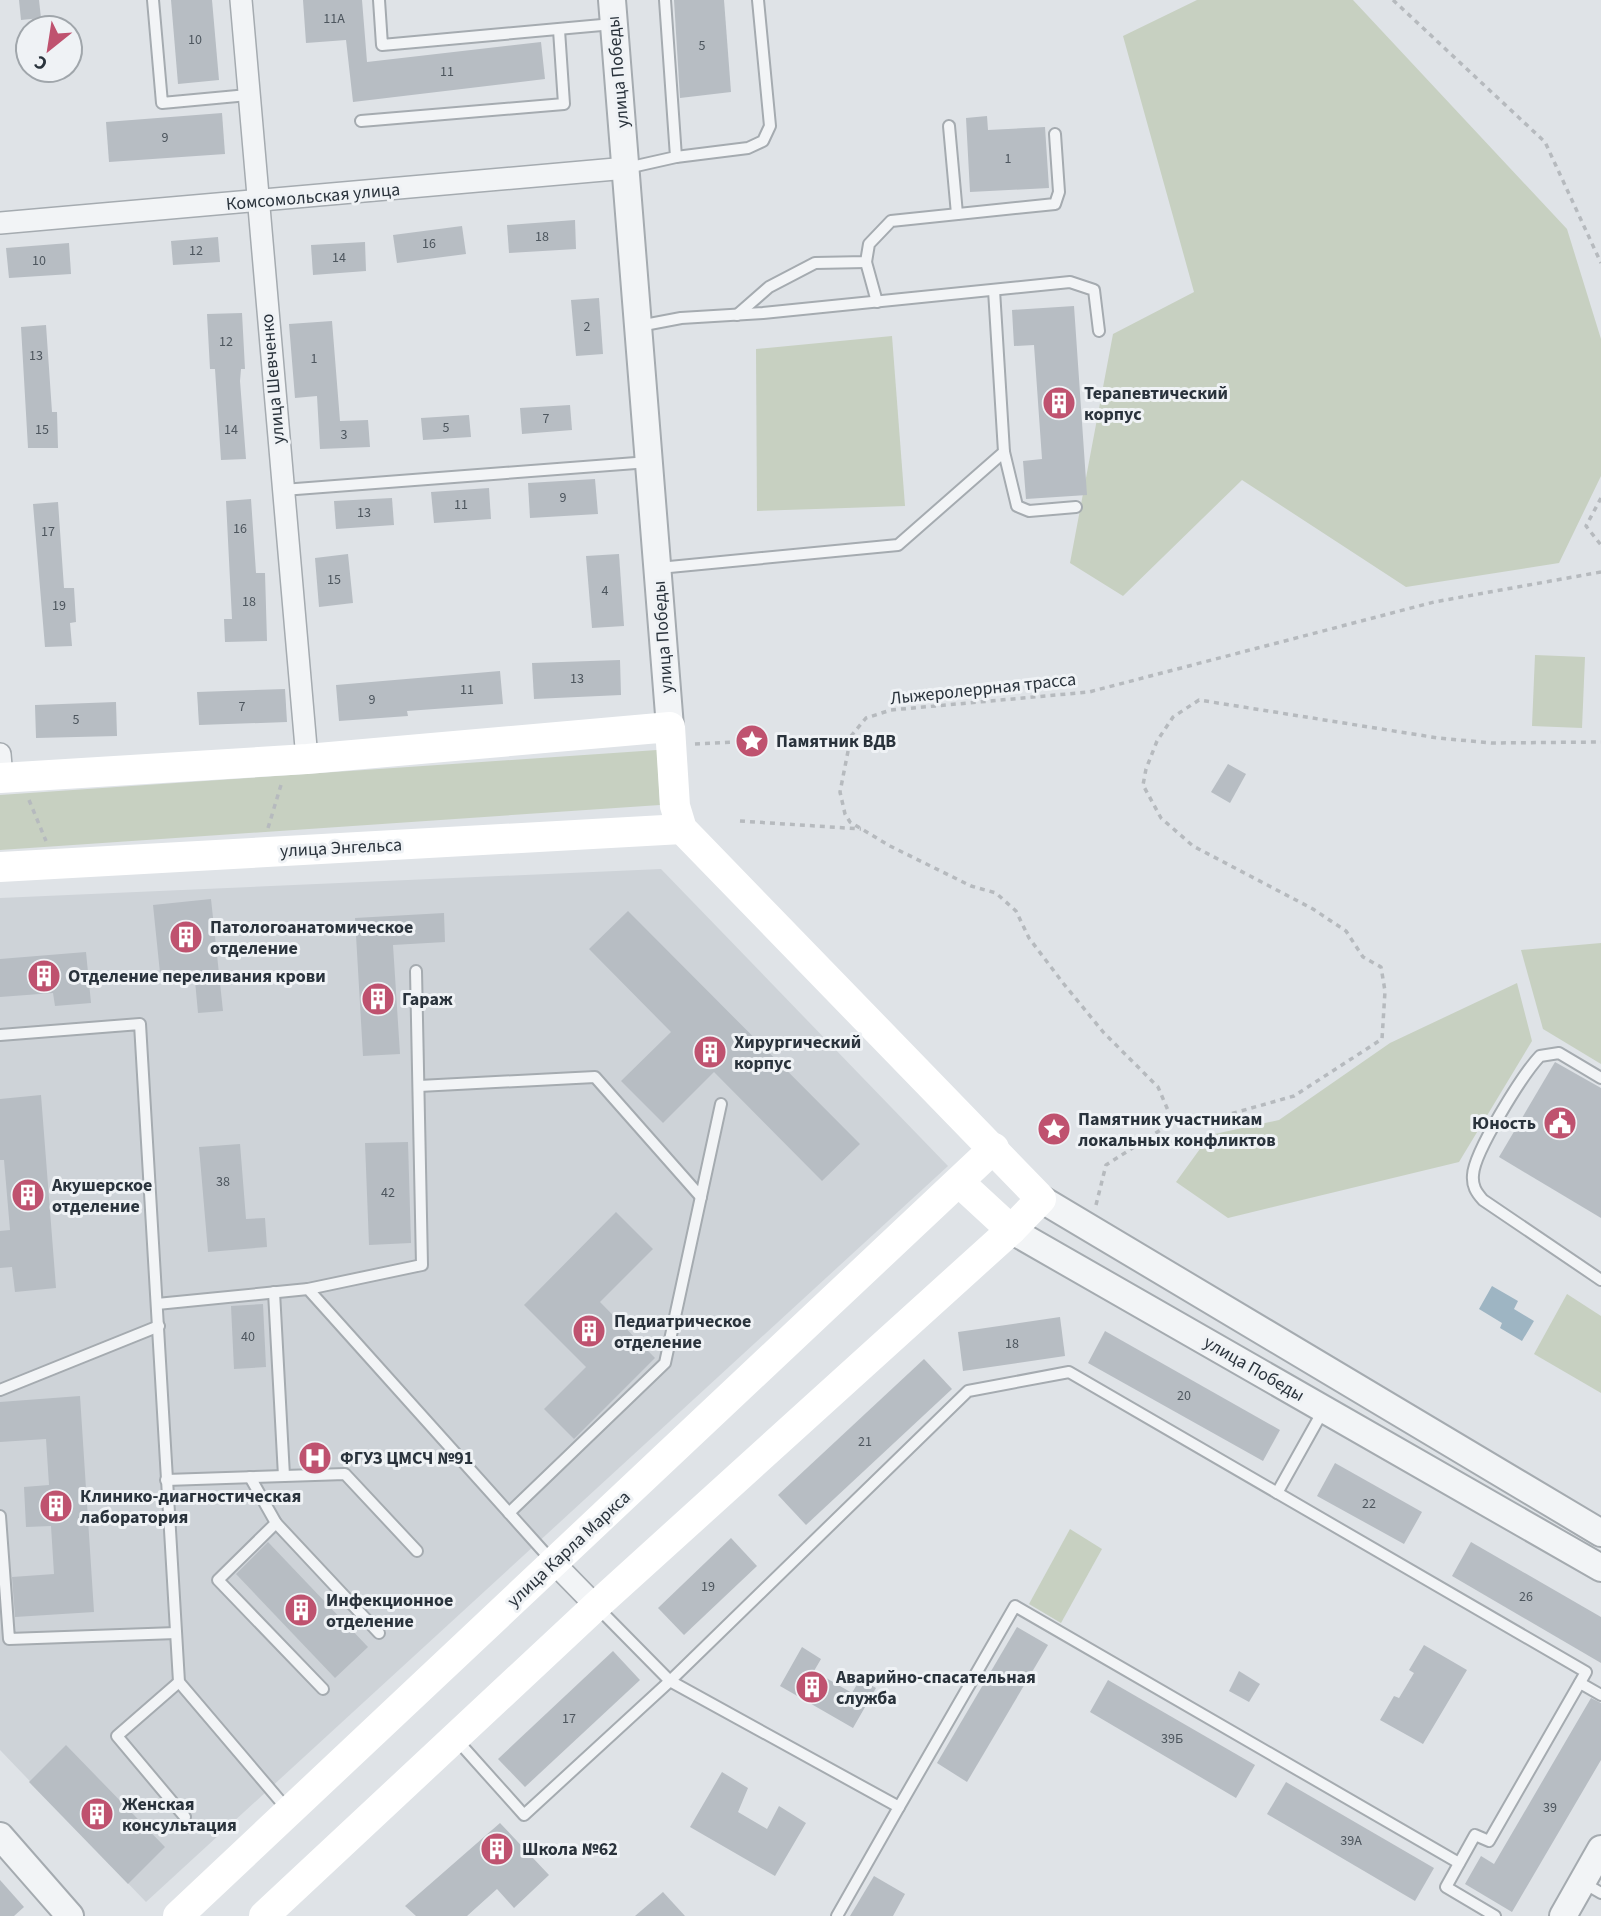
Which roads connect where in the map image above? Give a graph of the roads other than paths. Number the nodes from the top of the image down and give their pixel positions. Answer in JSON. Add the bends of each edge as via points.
{"nodes":[{"id":1,"x":153,"y":0,"type":"edge"},
{"id":2,"x":241,"y":0,"type":"edge"},
{"id":3,"x":379,"y":0,"type":"edge"},
{"id":4,"x":665,"y":0,"type":"edge"},
{"id":5,"x":758,"y":0,"type":"edge"},
{"id":6,"x":612,"y":12,"type":"edge"},
{"id":7,"x":559,"y":30,"type":"junction"},
{"id":8,"x":248,"y":95,"type":"junction"},
{"id":9,"x":361,"y":121,"type":"dead end"},
{"id":10,"x":948,"y":126,"type":"dead end"},
{"id":11,"x":1055,"y":134,"type":"dead end"},
{"id":12,"x":676,"y":157,"type":"junction"},
{"id":13,"x":627,"y":168,"type":"junction"},
{"id":14,"x":257,"y":203,"type":"junction"},
{"id":15,"x":957,"y":214,"type":"junction"},
{"id":16,"x":0,"y":223,"type":"edge"},
{"id":17,"x":866,"y":262,"type":"junction"},
{"id":18,"x":994,"y":290,"type":"junction"},
{"id":19,"x":877,"y":302,"type":"junction"},
{"id":20,"x":737,"y":315,"type":"junction"},
{"id":21,"x":639,"y":326,"type":"junction"},
{"id":22,"x":1099,"y":331,"type":"dead end"},
{"id":23,"x":1004,"y":452,"type":"junction"},
{"id":24,"x":649,"y":462,"type":"junction"},
{"id":25,"x":283,"y":490,"type":"junction"},
{"id":26,"x":1076,"y":507,"type":"dead end"},
{"id":27,"x":657,"y":568,"type":"junction"},
{"id":28,"x":680,"y":736,"type":"junction"},
{"id":29,"x":298,"y":759,"type":"junction"},
{"id":30,"x":5,"y":772,"type":"edge"},
{"id":31,"x":682,"y":829,"type":"junction"},
{"id":32,"x":0,"y":867,"type":"edge"},
{"id":33,"x":416,"y":971,"type":"dead end"},
{"id":34,"x":0,"y":1035,"type":"edge"},
{"id":35,"x":1601,"y":1078,"type":"edge"},
{"id":36,"x":419,"y":1086,"type":"junction"},
{"id":37,"x":721,"y":1104,"type":"dead end"},
{"id":38,"x":994,"y":1148,"type":"junction"},
{"id":39,"x":959,"y":1182,"type":"junction"},
{"id":40,"x":701,"y":1197,"type":"junction"},
{"id":41,"x":1041,"y":1199,"type":"junction"},
{"id":42,"x":1011,"y":1230,"type":"junction"},
{"id":43,"x":1601,"y":1280,"type":"edge"},
{"id":44,"x":308,"y":1289,"type":"junction"},
{"id":45,"x":274,"y":1292,"type":"junction"},
{"id":46,"x":157,"y":1304,"type":"junction"},
{"id":47,"x":159,"y":1326,"type":"junction"},
{"id":48,"x":0,"y":1390,"type":"edge"},
{"id":49,"x":1324,"y":1409,"type":"junction"},
{"id":50,"x":284,"y":1476,"type":"junction"},
{"id":51,"x":250,"y":1477,"type":"junction"},
{"id":52,"x":166,"y":1479,"type":"junction"},
{"id":53,"x":1277,"y":1493,"type":"junction"},
{"id":54,"x":509,"y":1513,"type":"junction"},
{"id":55,"x":0,"y":1516,"type":"edge"},
{"id":56,"x":276,"y":1523,"type":"junction"},
{"id":57,"x":1601,"y":1533,"type":"edge"},
{"id":58,"x":417,"y":1551,"type":"dead end"},
{"id":59,"x":554,"y":1563,"type":"junction"},
{"id":60,"x":1601,"y":1568,"type":"edge"},
{"id":61,"x":596,"y":1606,"type":"junction"},
{"id":62,"x":176,"y":1633,"type":"junction"},
{"id":63,"x":379,"y":1633,"type":"dead end"},
{"id":64,"x":670,"y":1681,"type":"junction"},
{"id":65,"x":179,"y":1682,"type":"junction"},
{"id":66,"x":1580,"y":1683,"type":"junction"},
{"id":67,"x":323,"y":1689,"type":"dead end"},
{"id":68,"x":1601,"y":1695,"type":"edge"},
{"id":69,"x":455,"y":1738,"type":"junction"},
{"id":70,"x":899,"y":1807,"type":"junction"},
{"id":71,"x":289,"y":1811,"type":"junction"},
{"id":72,"x":185,"y":1817,"type":"dead end"},
{"id":73,"x":0,"y":1836,"type":"edge"},
{"id":74,"x":1601,"y":1849,"type":"edge"},
{"id":75,"x":1459,"y":1863,"type":"junction"},
{"id":76,"x":1591,"y":1888,"type":"edge"},
{"id":77,"x":62,"y":1913,"type":"edge"},
{"id":78,"x":178,"y":1916,"type":"edge"},
{"id":79,"x":264,"y":1916,"type":"edge"},
{"id":80,"x":836,"y":1916,"type":"edge"},
{"id":81,"x":1495,"y":1916,"type":"edge"},
{"id":82,"x":1563,"y":1916,"type":"edge"}],
"edges":[{"from":1,"to":8,"type":"lane","via":[[162,103]]},
{"from":2,"to":8,"type":"street","name":"улица Шевченко"},
{"from":3,"to":7,"type":"lane","via":[[382,45]]},
{"from":4,"to":12,"type":"lane"},
{"from":5,"to":12,"type":"lane","via":[[770,126],[763,141],[748,148]]},
{"from":6,"to":7,"type":"lane"},
{"from":6,"to":13,"type":"street","name":"улица Победы"},
{"from":7,"to":9,"type":"lane","via":[[564,104]]},
{"from":8,"to":14,"type":"street","name":"улица Шевченко"},
{"from":10,"to":15,"type":"lane"},
{"from":11,"to":15,"type":"lane","via":[[1059,191],[1055,204]]},
{"from":12,"to":13,"type":"lane"},
{"from":13,"to":14,"type":"street","name":"Комсомольская улица"},
{"from":13,"to":21,"type":"street","name":"улица Победы"},
{"from":14,"to":16,"type":"street","name":"Комсомольская улица"},
{"from":14,"to":25,"type":"street","name":"улица Шевченко"},
{"from":15,"to":17,"type":"lane","via":[[891,221],[869,244]]},
{"from":17,"to":19,"type":"lane"},
{"from":17,"to":20,"type":"lane","via":[[815,263],[769,287]]},
{"from":18,"to":19,"type":"lane"},
{"from":18,"to":22,"type":"lane","via":[[1070,282],[1094,290]]},
{"from":18,"to":23,"type":"lane"},
{"from":19,"to":20,"type":"lane"},
{"from":20,"to":21,"type":"lane"},
{"from":21,"to":24,"type":"street","name":"улица Победы"},
{"from":23,"to":26,"type":"lane","via":[[1017,506],[1029,511]]},
{"from":23,"to":27,"type":"lane","via":[[898,545]]},
{"from":24,"to":25,"type":"lane"},
{"from":24,"to":27,"type":"street","name":"улица Победы"},
{"from":25,"to":29,"type":"street","name":"улица Шевченко"},
{"from":27,"to":28,"type":"street","name":"улица Победы"},
{"from":28,"to":29,"type":"main road"},
{"from":28,"to":31,"type":"main road","name":"улица Победы","via":[[675,806]]},
{"from":29,"to":30,"type":"main road"},
{"from":31,"to":32,"type":"main road","name":"улица Энгельса"},
{"from":31,"to":38,"type":"main road","name":"улица Победы"},
{"from":33,"to":36,"type":"lane"},
{"from":34,"to":46,"type":"lane","via":[[140,1024]]},
{"from":35,"to":43,"type":"lane","via":[[1559,1053],[1540,1056],[1478,1155],[1472,1178],[1483,1199]]},
{"from":36,"to":40,"type":"lane","via":[[595,1076]]},
{"from":36,"to":44,"type":"lane","via":[[422,1265]]},
{"from":37,"to":40,"type":"lane"},
{"from":38,"to":39,"type":"main road"},
{"from":38,"to":41,"type":"main road","name":"улица Победы"},
{"from":39,"to":42,"type":"main road","name":"улица Победы"},
{"from":39,"to":59,"type":"main road","name":"улица Карла Маркса"},
{"from":40,"to":54,"type":"lane","via":[[665,1363]]},
{"from":41,"to":42,"type":"main road"},
{"from":41,"to":57,"type":"street","name":"улица Победы"},
{"from":42,"to":49,"type":"street","name":"улица Победы"},
{"from":42,"to":61,"type":"main road"},
{"from":44,"to":45,"type":"lane"},
{"from":44,"to":54,"type":"lane"},
{"from":45,"to":46,"type":"lane"},
{"from":45,"to":50,"type":"lane"},
{"from":46,"to":47,"type":"lane"},
{"from":47,"to":48,"type":"lane"},
{"from":47,"to":52,"type":"lane"},
{"from":49,"to":53,"type":"lane"},
{"from":49,"to":60,"type":"street","name":"улица Победы"},
{"from":50,"to":51,"type":"lane"},
{"from":50,"to":58,"type":"lane","via":[[345,1474]]},
{"from":51,"to":52,"type":"lane"},
{"from":51,"to":56,"type":"lane"},
{"from":52,"to":62,"type":"lane"},
{"from":53,"to":64,"type":"lane","via":[[1069,1372],[968,1391]]},
{"from":53,"to":66,"type":"lane","via":[[1586,1672]]},
{"from":54,"to":59,"type":"lane"},
{"from":55,"to":62,"type":"lane","via":[[9,1639]]},
{"from":56,"to":63,"type":"lane"},
{"from":56,"to":67,"type":"lane","via":[[219,1580]]},
{"from":59,"to":61,"type":"street"},
{"from":59,"to":71,"type":"main road","name":"улица Карла Маркса"},
{"from":61,"to":64,"type":"lane"},
{"from":61,"to":69,"type":"main road"},
{"from":62,"to":65,"type":"lane"},
{"from":64,"to":69,"type":"lane","via":[[524,1815]]},
{"from":64,"to":70,"type":"lane"},
{"from":65,"to":71,"type":"lane"},
{"from":65,"to":72,"type":"lane","via":[[117,1736]]},
{"from":66,"to":68,"type":"lane"},
{"from":66,"to":75,"type":"lane","via":[[1489,1841],[1475,1835]]},
{"from":69,"to":79,"type":"main road"},
{"from":70,"to":75,"type":"lane","via":[[1015,1606]]},
{"from":70,"to":80,"type":"lane"},
{"from":71,"to":78,"type":"main road","name":"улица Карла Маркса"},
{"from":73,"to":77,"type":"street"},
{"from":74,"to":76,"type":"street"},
{"from":75,"to":81,"type":"lane","via":[[1446,1887]]},
{"from":76,"to":82,"type":"street"}]}
